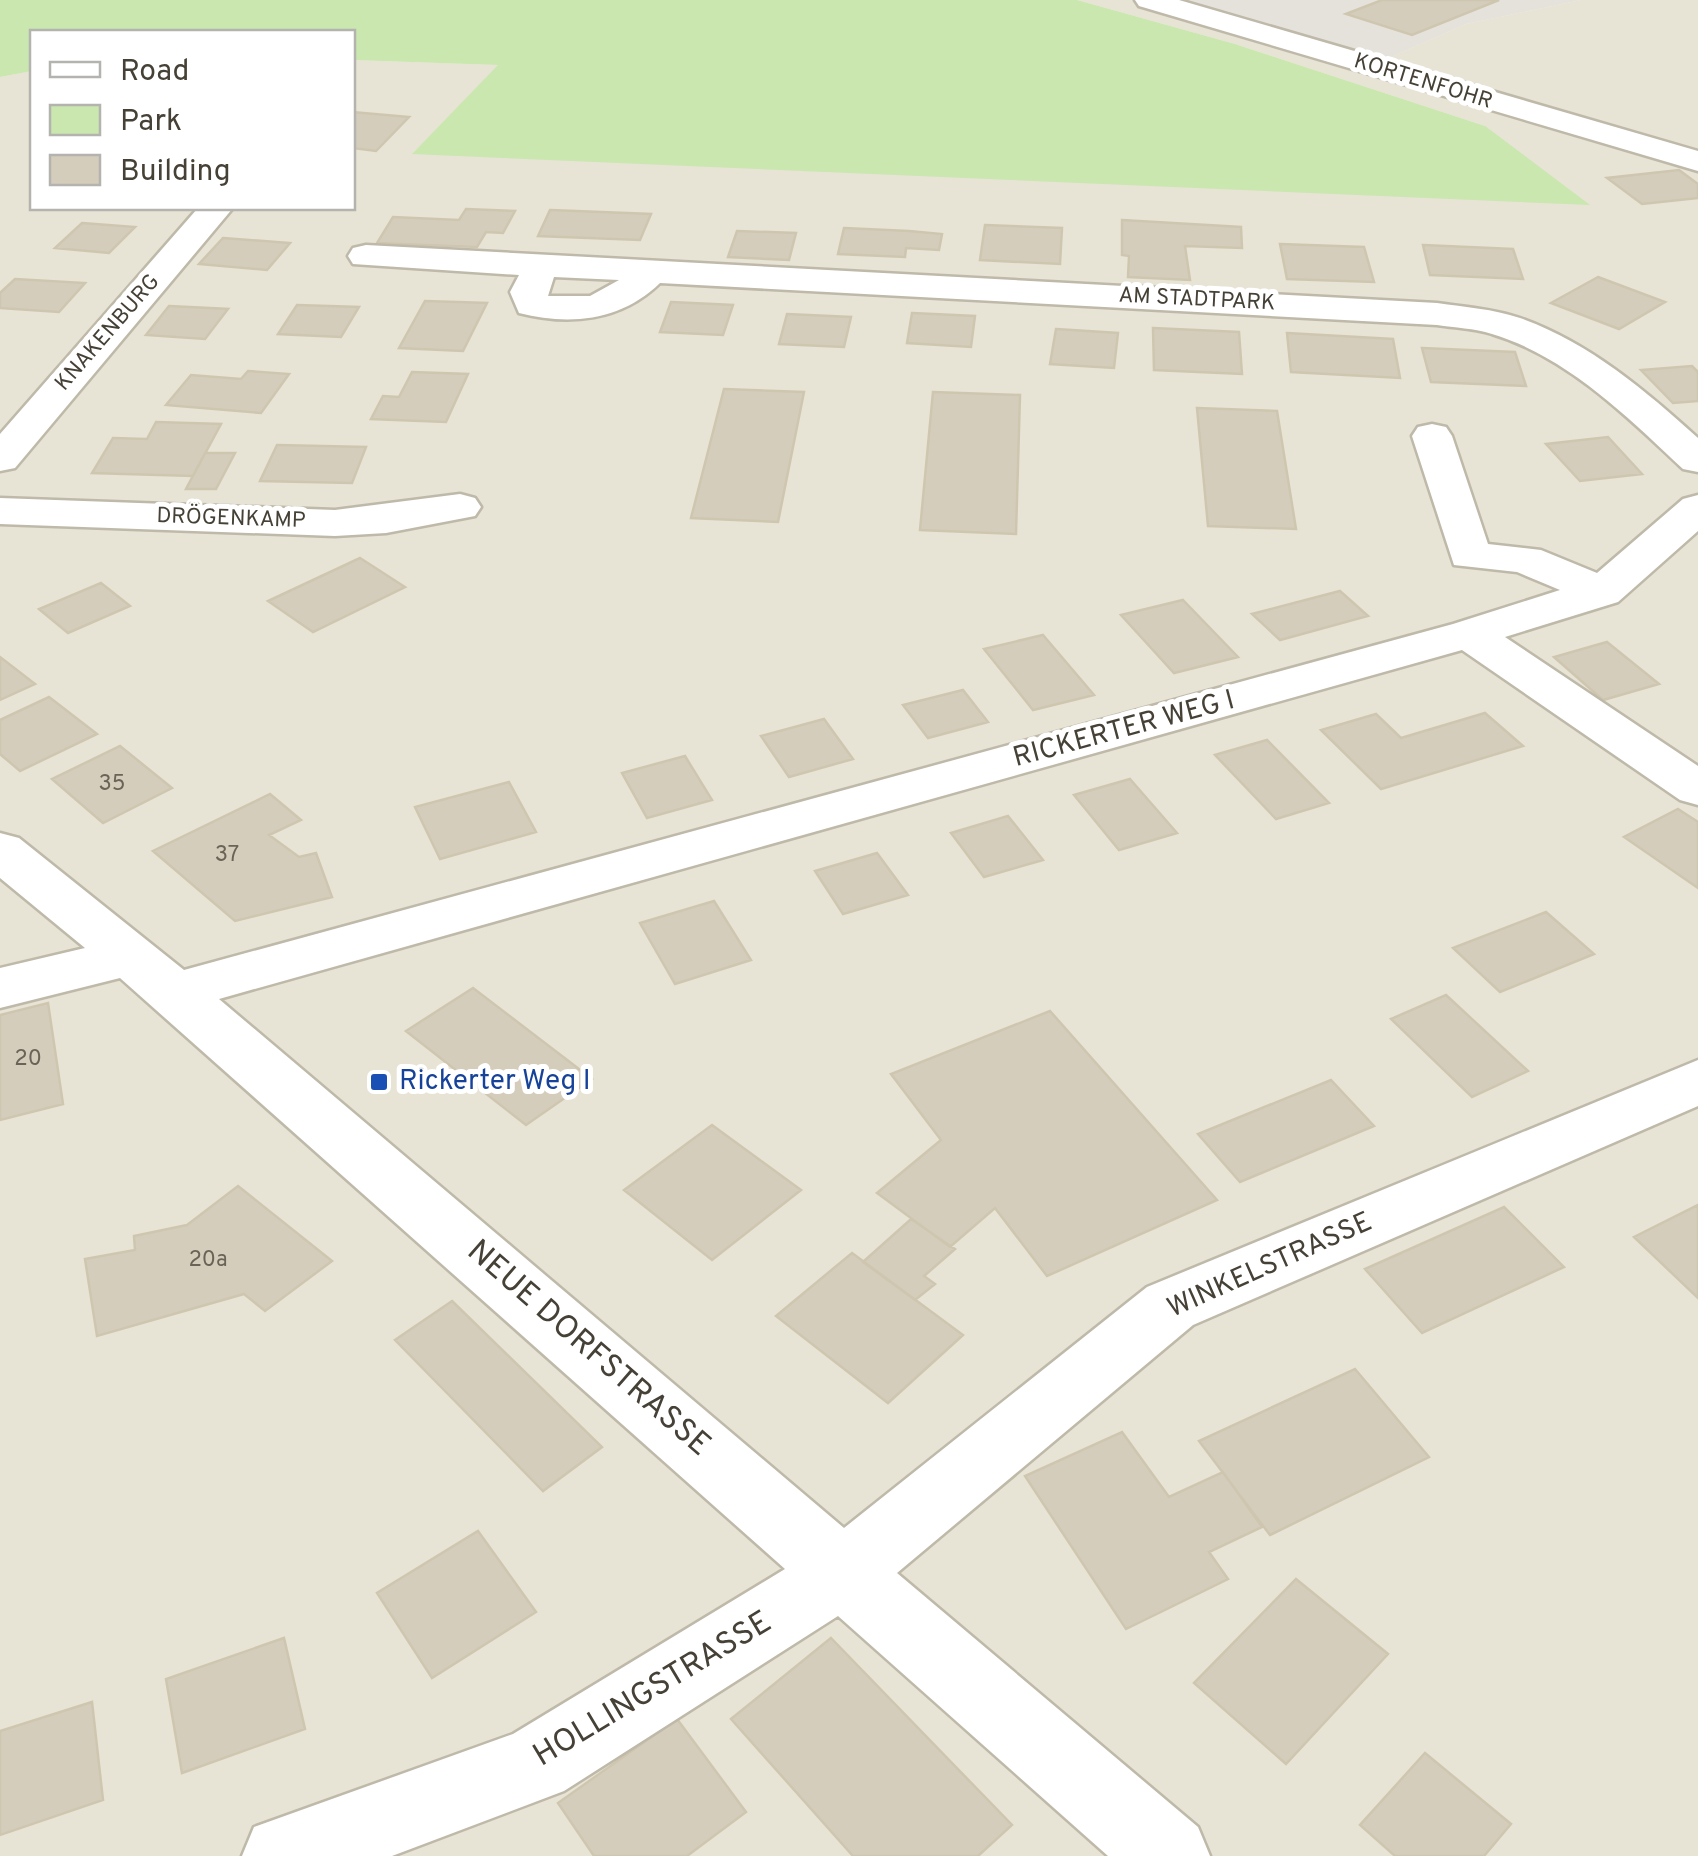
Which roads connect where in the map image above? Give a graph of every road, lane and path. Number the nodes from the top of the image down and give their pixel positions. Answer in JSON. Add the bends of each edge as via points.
{"nodes":[{"id":1,"x":1150,"y":0,"type":"edge"},
{"id":2,"x":1698,"y":161,"type":"edge"},
{"id":3,"x":214,"y":210,"type":"edge"},
{"id":4,"x":366,"y":256,"type":"dead end"},
{"id":5,"x":1432,"y":436,"type":"dead end"},
{"id":6,"x":0,"y":460,"type":"edge"},
{"id":7,"x":1698,"y":460,"type":"edge"},
{"id":8,"x":460,"y":507,"type":"dead end"},
{"id":9,"x":1698,"y":508,"type":"edge"},
{"id":10,"x":0,"y":510,"type":"edge"},
{"id":11,"x":1602,"y":592,"type":"junction"},
{"id":12,"x":1469,"y":634,"type":"junction"},
{"id":13,"x":1698,"y":789,"type":"edge"},
{"id":14,"x":0,"y":850,"type":"edge"},
{"id":15,"x":153,"y":974,"type":"junction"},
{"id":16,"x":0,"y":988,"type":"edge"},
{"id":17,"x":1698,"y":1082,"type":"edge"},
{"id":18,"x":846,"y":1571,"type":"junction"},
{"id":19,"x":283,"y":1856,"type":"edge"},
{"id":20,"x":1169,"y":1856,"type":"edge"}],
"edges":[{"from":1,"to":2,"type":"street","name":"KORTENFOHR"},
{"from":3,"to":6,"type":"street","name":"KNAKENBURG"},
{"from":4,"to":7,"type":"street","name":"AM STADTPARK","via":[[1436,314],[1503,325],[1547,344],[1638,404]]},
{"from":5,"to":11,"type":"street","via":[[1470,556],[1525,559]]},
{"from":8,"to":10,"type":"street","name":"DRÖGENKAMP","via":[[334,523]]},
{"from":9,"to":11,"type":"street","name":"RICKERTER WEG I"},
{"from":11,"to":12,"type":"street","name":"RICKERTER WEG I"},
{"from":12,"to":13,"type":"street"},
{"from":12,"to":15,"type":"street","name":"RICKERTER WEG I"},
{"from":14,"to":15,"type":"street","name":"NEUE DORFSTRASSE"},
{"from":15,"to":16,"type":"street","name":"RICKERTER WEG I"},
{"from":15,"to":18,"type":"street","name":"NEUE DORFSTRASSE"},
{"from":17,"to":18,"type":"street","name":"WINKELSTRASSE","via":[[1170,1306]]},
{"from":18,"to":19,"type":"street","name":"HOLLINGSTRASSE","via":[[536,1764]]},
{"from":18,"to":20,"type":"street","name":"NEUE DORFSTRASSE"}]}
